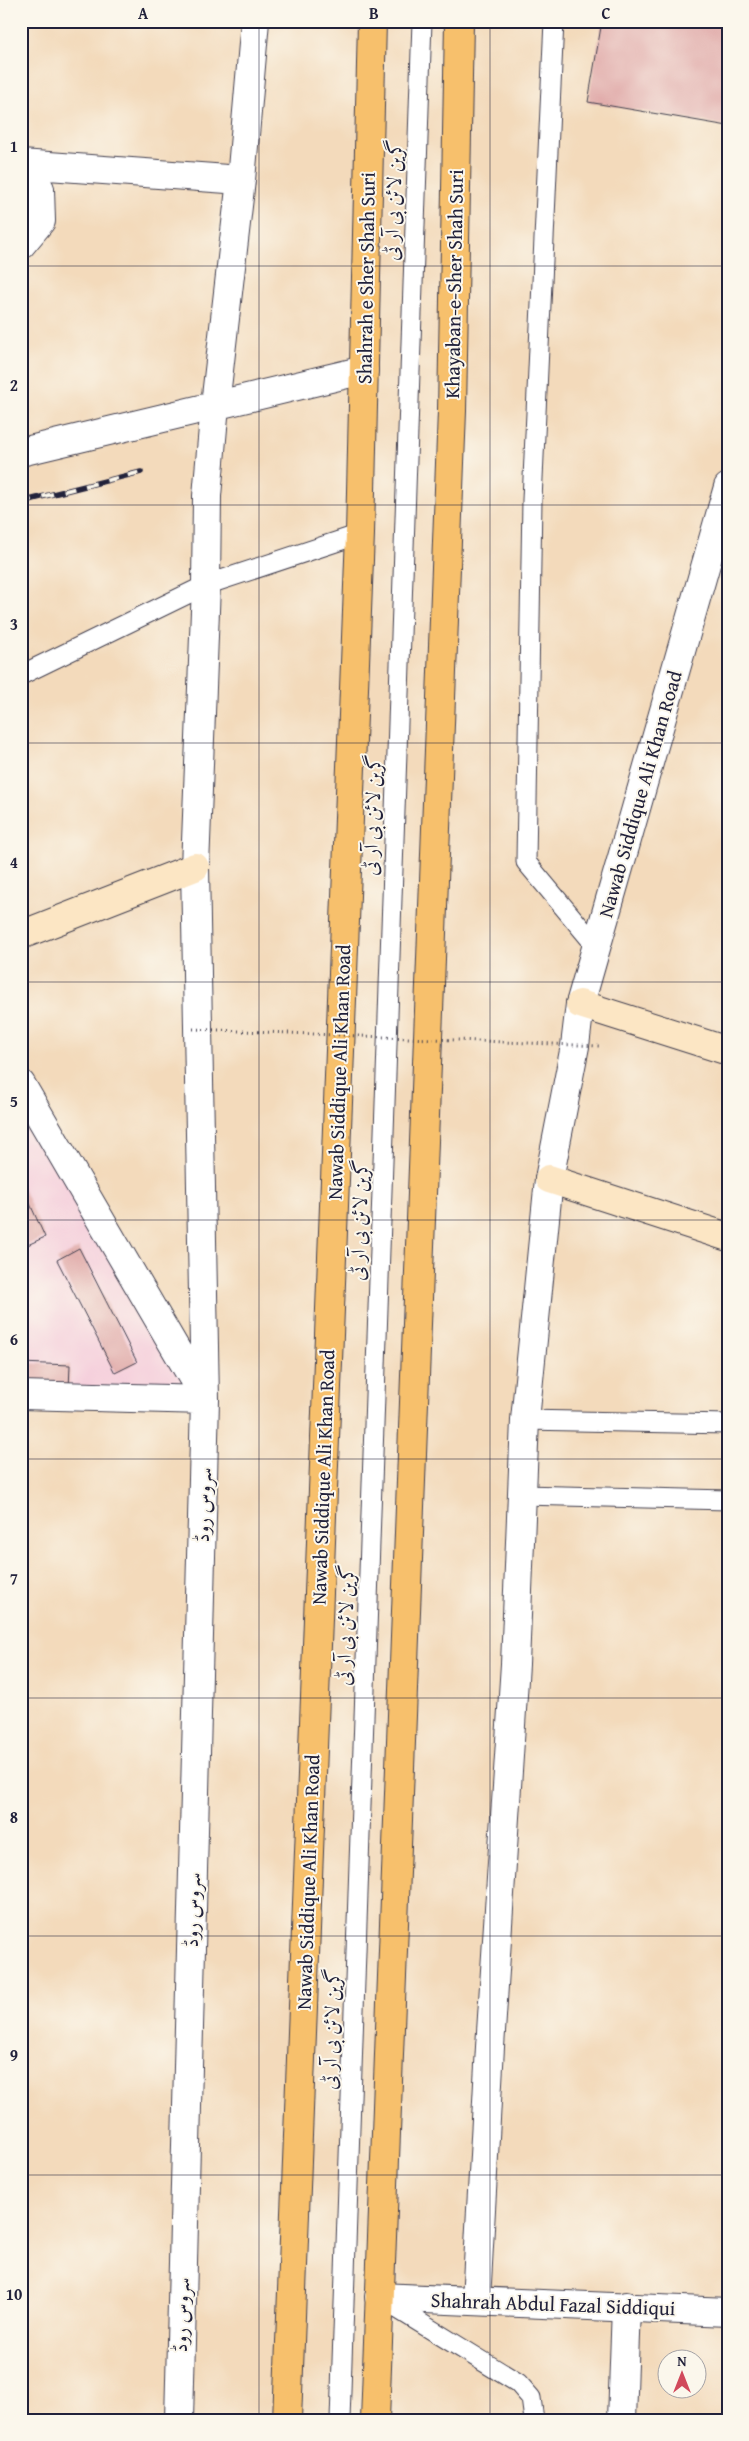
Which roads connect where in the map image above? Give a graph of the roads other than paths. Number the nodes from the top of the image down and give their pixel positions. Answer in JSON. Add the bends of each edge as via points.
{"nodes":[{"id":1,"x":255,"y":21,"type":"edge"},
{"id":2,"x":372,"y":21,"type":"edge"},
{"id":3,"x":422,"y":21,"type":"edge"},
{"id":4,"x":459,"y":21,"type":"edge"},
{"id":5,"x":554,"y":21,"type":"edge"},
{"id":6,"x":21,"y":164,"type":"edge"},
{"id":7,"x":21,"y":170,"type":"edge"},
{"id":8,"x":241,"y":180,"type":"junction"},
{"id":9,"x":21,"y":246,"type":"edge"},
{"id":10,"x":364,"y":370,"type":"junction"},
{"id":11,"x":215,"y":405,"type":"junction"},
{"id":12,"x":21,"y":452,"type":"edge"},
{"id":13,"x":728,"y":487,"type":"edge"},
{"id":14,"x":360,"y":534,"type":"junction"},
{"id":15,"x":206,"y":585,"type":"junction"},
{"id":16,"x":21,"y":675,"type":"edge"},
{"id":17,"x":195,"y":866,"type":"junction"},
{"id":18,"x":21,"y":935,"type":"edge"},
{"id":19,"x":596,"y":946,"type":"junction"},
{"id":20,"x":580,"y":1004,"type":"junction"},
{"id":21,"x":728,"y":1051,"type":"edge"},
{"id":22,"x":21,"y":1084,"type":"edge"},
{"id":23,"x":549,"y":1179,"type":"junction"},
{"id":24,"x":728,"y":1237,"type":"edge"},
{"id":25,"x":21,"y":1394,"type":"edge"},
{"id":26,"x":205,"y":1400,"type":"junction"},
{"id":27,"x":525,"y":1420,"type":"junction"},
{"id":28,"x":728,"y":1424,"type":"edge"},
{"id":29,"x":522,"y":1495,"type":"junction"},
{"id":30,"x":728,"y":1500,"type":"edge"},
{"id":31,"x":379,"y":2298,"type":"junction"},
{"id":32,"x":476,"y":2300,"type":"junction"},
{"id":33,"x":626,"y":2306,"type":"junction"},
{"id":34,"x":728,"y":2312,"type":"edge"},
{"id":35,"x":178,"y":2420,"type":"edge"},
{"id":36,"x":287,"y":2420,"type":"edge"},
{"id":37,"x":340,"y":2420,"type":"edge"},
{"id":38,"x":375,"y":2420,"type":"edge"},
{"id":39,"x":534,"y":2420,"type":"edge"},
{"id":40,"x":622,"y":2420,"type":"edge"}],
"edges":[{"from":1,"to":8,"type":"street","name":"سروس روڈ"},
{"from":2,"to":10,"type":"main road","name":"Shahrah e Sher Shah Suri"},
{"from":3,"to":37,"type":"lane","name":"گرین لائن بی آر ٹی"},
{"from":4,"to":31,"type":"main road","name":"Khayaban-e-Sher Shah Suri","via":[[452,411]]},
{"from":5,"to":19,"type":"lane","via":[[532,500],[526,862]]},
{"from":6,"to":8,"type":"street"},
{"from":7,"to":9,"type":"street","via":[[40,190],[41,221]]},
{"from":8,"to":11,"type":"street","name":"سروس روڈ"},
{"from":10,"to":11,"type":"street"},
{"from":10,"to":14,"type":"main road","name":"Shahrah e Sher Shah Suri"},
{"from":11,"to":12,"type":"street"},
{"from":11,"to":15,"type":"street","name":"سروس روڈ"},
{"from":13,"to":19,"type":"street","name":"Nawab Siddique Ali Khan Road"},
{"from":14,"to":15,"type":"lane"},
{"from":14,"to":36,"type":"main road","name":"Nawab Siddique Ali Khan Road"},
{"from":15,"to":16,"type":"lane"},
{"from":15,"to":17,"type":"street","name":"سروس روڈ"},
{"from":17,"to":18,"type":"street"},
{"from":17,"to":26,"type":"street","name":"سروس روڈ"},
{"from":19,"to":20,"type":"street","name":"Nawab Siddique Ali Khan Road"},
{"from":20,"to":21,"type":"street"},
{"from":20,"to":23,"type":"street","name":"Nawab Siddique Ali Khan Road"},
{"from":22,"to":26,"type":"street"},
{"from":23,"to":24,"type":"street"},
{"from":23,"to":27,"type":"street","name":"Nawab Siddique Ali Khan Road"},
{"from":25,"to":26,"type":"street"},
{"from":26,"to":35,"type":"street","name":"سروس روڈ"},
{"from":27,"to":28,"type":"lane"},
{"from":27,"to":29,"type":"street","name":"Nawab Siddique Ali Khan Road"},
{"from":29,"to":30,"type":"lane"},
{"from":29,"to":32,"type":"street","name":"Nawab Siddique Ali Khan Road","via":[[515,1664]]},
{"from":31,"to":32,"type":"street","name":"Shahrah Abdul Fazal Siddiqui"},
{"from":31,"to":38,"type":"main road"},
{"from":31,"to":39,"type":"lane","via":[[518,2384],[531,2398]]},
{"from":32,"to":33,"type":"street","name":"Shahrah Abdul Fazal Siddiqui"},
{"from":33,"to":34,"type":"street","name":"Shahrah Abdul Fazal Siddiqui"},
{"from":33,"to":40,"type":"street"}]}
